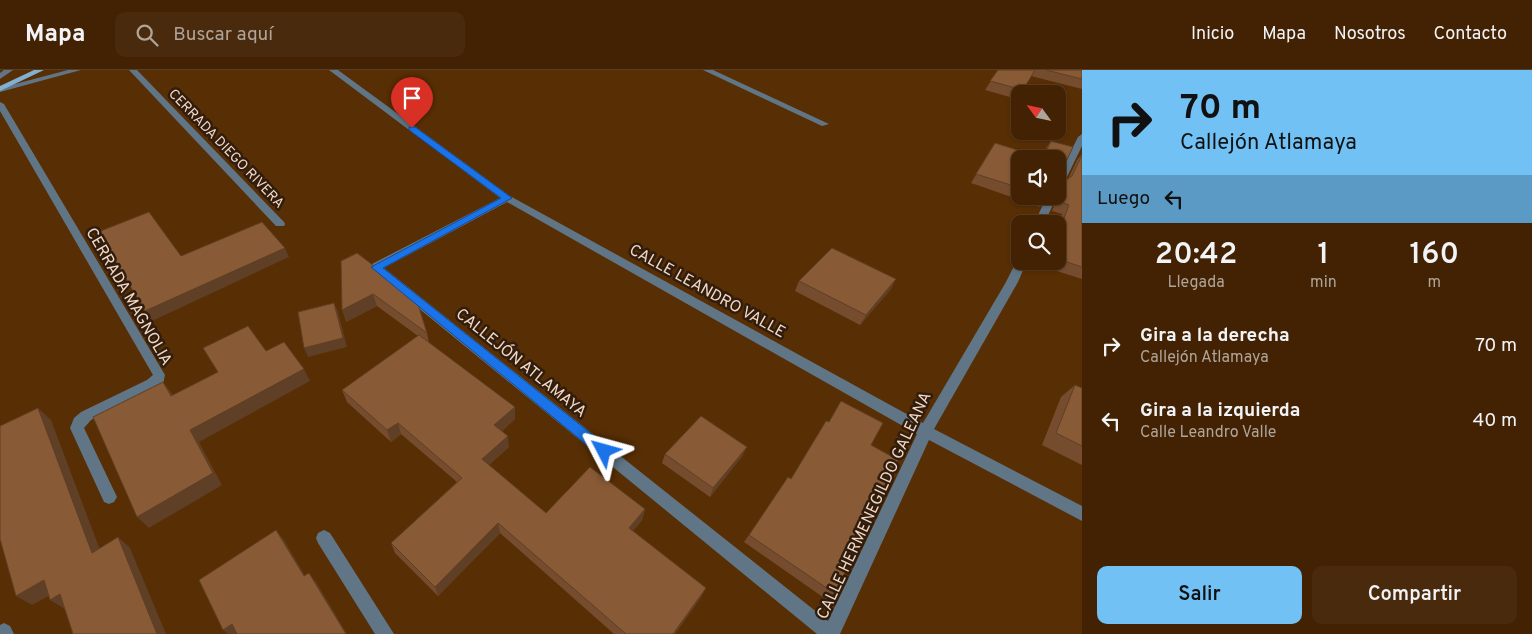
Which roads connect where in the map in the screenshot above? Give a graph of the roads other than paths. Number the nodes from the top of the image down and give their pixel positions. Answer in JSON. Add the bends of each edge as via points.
{"nodes":[{"id":1,"x":9,"y":70,"type":"edge"},
{"id":2,"x":40,"y":70,"type":"edge"},
{"id":3,"x":77,"y":70,"type":"edge"},
{"id":4,"x":133,"y":70,"type":"edge"},
{"id":5,"x":333,"y":70,"type":"edge"},
{"id":6,"x":708,"y":70,"type":"edge"},
{"id":7,"x":0,"y":77,"type":"edge"},
{"id":8,"x":0,"y":89,"type":"edge"},
{"id":9,"x":0,"y":104,"type":"edge"},
{"id":10,"x":825,"y":124,"type":"dead end"},
{"id":11,"x":1082,"y":137,"type":"edge"},
{"id":12,"x":1066,"y":170,"type":"edge"},
{"id":13,"x":507,"y":198,"type":"junction"},
{"id":14,"x":280,"y":224,"type":"dead end"},
{"id":15,"x":1018,"y":270,"type":"edge"},
{"id":16,"x":925,"y":431,"type":"junction"},
{"id":17,"x":109,"y":497,"type":"dead end"},
{"id":18,"x":1082,"y":514,"type":"edge"},
{"id":19,"x":324,"y":538,"type":"dead end"},
{"id":20,"x":385,"y":634,"type":"edge"},
{"id":21,"x":831,"y":634,"type":"edge"}],
"edges":[{"from":1,"to":7,"type":"street"},
{"from":2,"to":8,"type":"main road"},
{"from":3,"to":8,"type":"street"},
{"from":4,"to":14,"type":"street","name":"CERRADA DIEGO RIVERA"},
{"from":5,"to":13,"type":"street","name":"CALLE LEANDRO VALLE"},
{"from":6,"to":10,"type":"street"},
{"from":9,"to":17,"type":"street","name":"CERRADA MAGNOLIA","via":[[159,375],[152,384],[79,422],[77,428]]},
{"from":11,"to":12,"type":"street"},
{"from":13,"to":16,"type":"street","name":"CALLE LEANDRO VALLE"},
{"from":13,"to":21,"type":"street","name":"CALLEJÓN ATLAMAYA","via":[[376,267]]},
{"from":15,"to":16,"type":"street","name":"CALLE HERMENEGILDO GALEANA"},
{"from":16,"to":18,"type":"street","name":"CALLE LEANDRO VALLE"},
{"from":16,"to":21,"type":"street","name":"CALLE HERMENEGILDO GALEANA"},
{"from":19,"to":20,"type":"street"}]}
